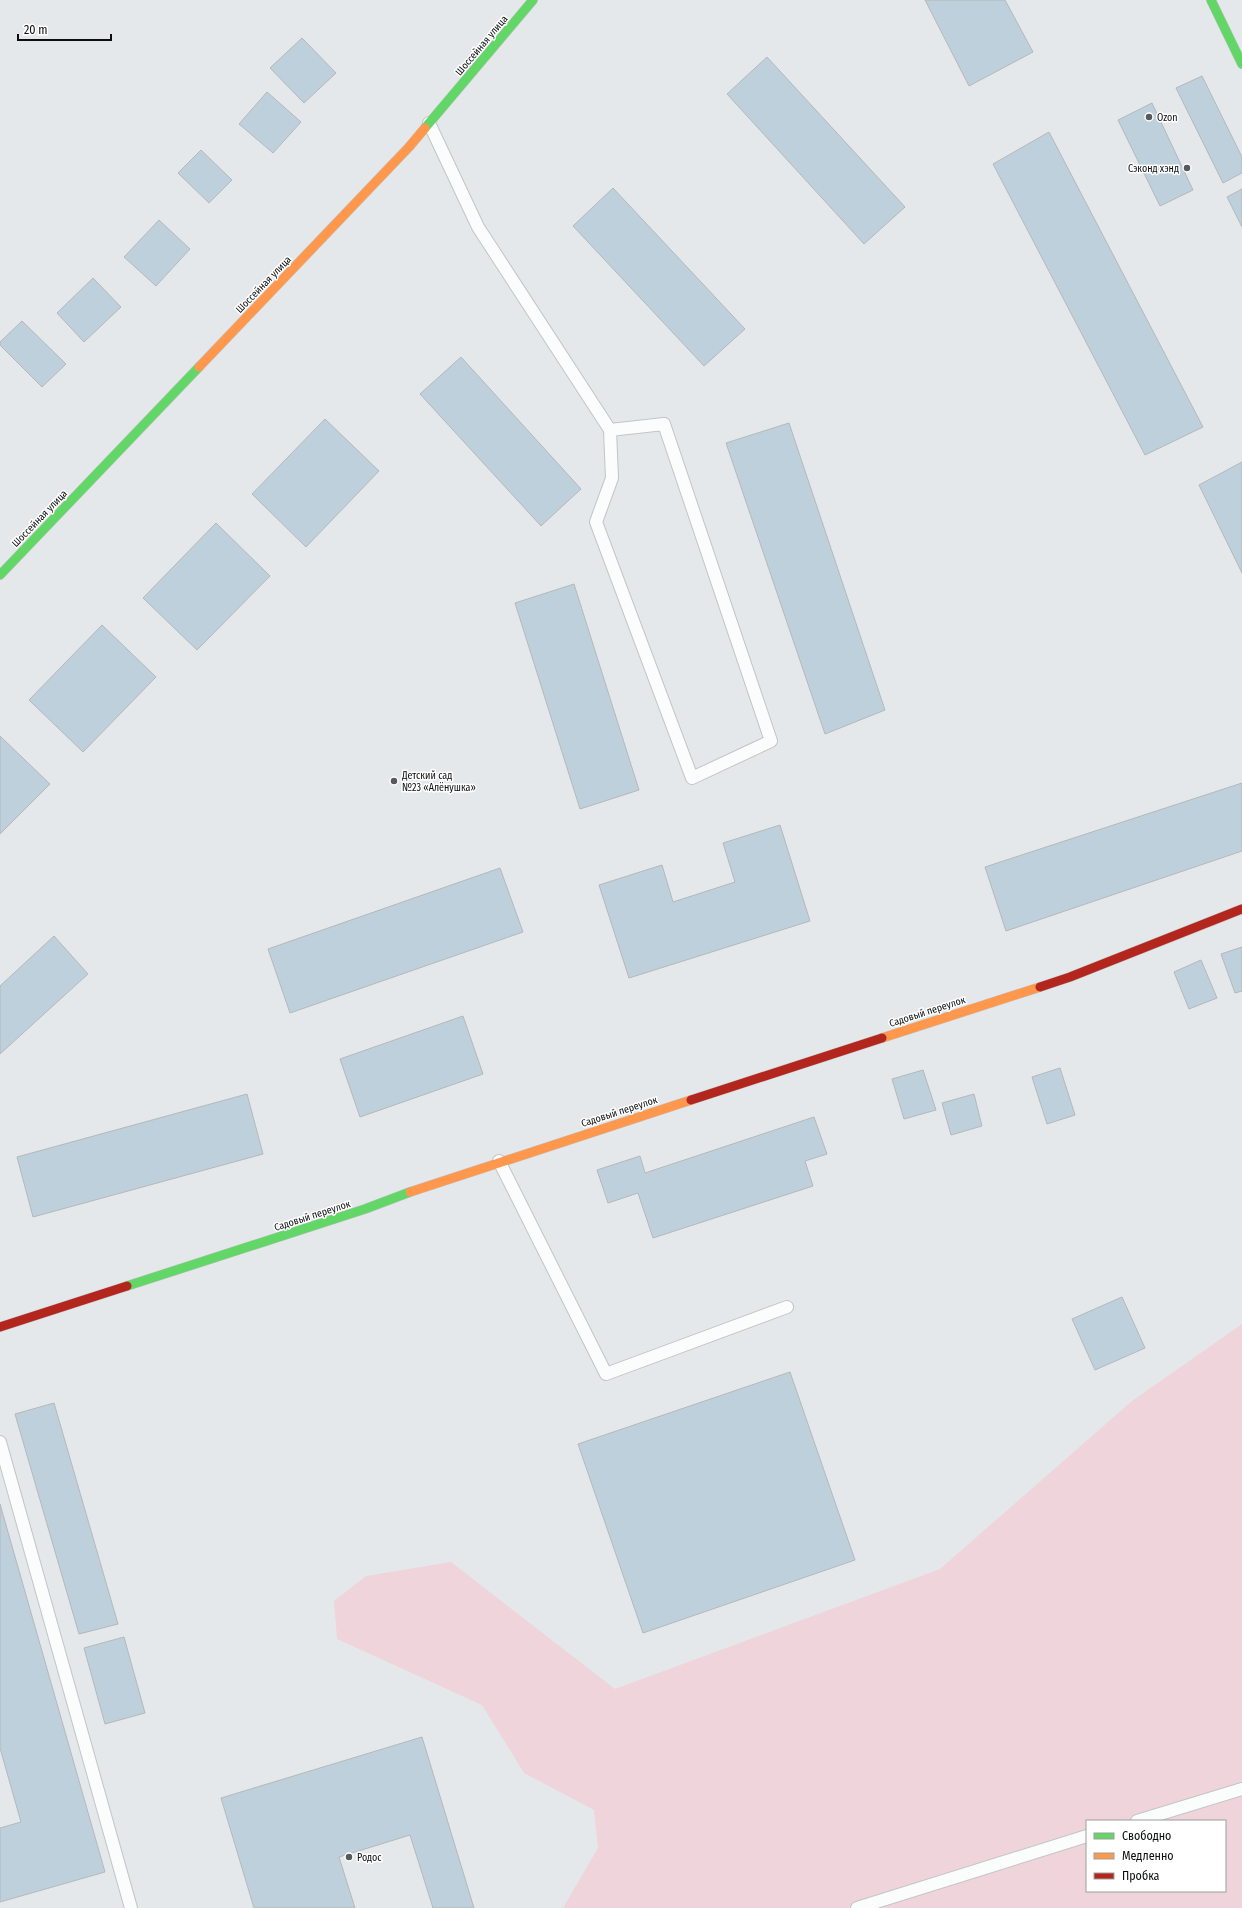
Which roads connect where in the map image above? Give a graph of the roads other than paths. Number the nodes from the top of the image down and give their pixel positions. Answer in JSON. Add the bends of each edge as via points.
{"nodes":[{"id":1,"x":533,"y":0,"type":"edge"},
{"id":2,"x":1211,"y":0,"type":"edge"},
{"id":3,"x":1242,"y":64,"type":"edge"},
{"id":4,"x":430,"y":123,"type":"junction"},
{"id":5,"x":610,"y":430,"type":"junction"},
{"id":6,"x":0,"y":575,"type":"edge"},
{"id":7,"x":1242,"y":909,"type":"edge"},
{"id":8,"x":499,"y":1162,"type":"junction"},
{"id":9,"x":787,"y":1307,"type":"dead end"},
{"id":10,"x":0,"y":1327,"type":"edge"},
{"id":11,"x":0,"y":1442,"type":"edge"},
{"id":12,"x":1242,"y":1789,"type":"edge"},
{"id":13,"x":1140,"y":1820,"type":"edge"},
{"id":14,"x":1086,"y":1836,"type":"edge"},
{"id":15,"x":131,"y":1908,"type":"edge"},
{"id":16,"x":857,"y":1908,"type":"edge"}],
"edges":[{"from":1,"to":4,"type":"street","name":"Шоссейная улица"},
{"from":2,"to":3,"type":"street"},
{"from":4,"to":5,"type":"lane","via":[[478,227]]},
{"from":4,"to":6,"type":"street","name":"Шоссейная улица"},
{"from":5,"to":5,"type":"lane","via":[[664,424],[771,741],[692,778],[596,522],[612,478]]},
{"from":7,"to":8,"type":"street","name":"Садовый переулок","via":[[1070,977]]},
{"from":8,"to":9,"type":"lane","via":[[606,1374]]},
{"from":8,"to":10,"type":"street","name":"Садовый переулок","via":[[436,1182],[365,1210]]},
{"from":11,"to":15,"type":"lane"},
{"from":12,"to":13,"type":"lane"},
{"from":14,"to":16,"type":"lane"}]}
